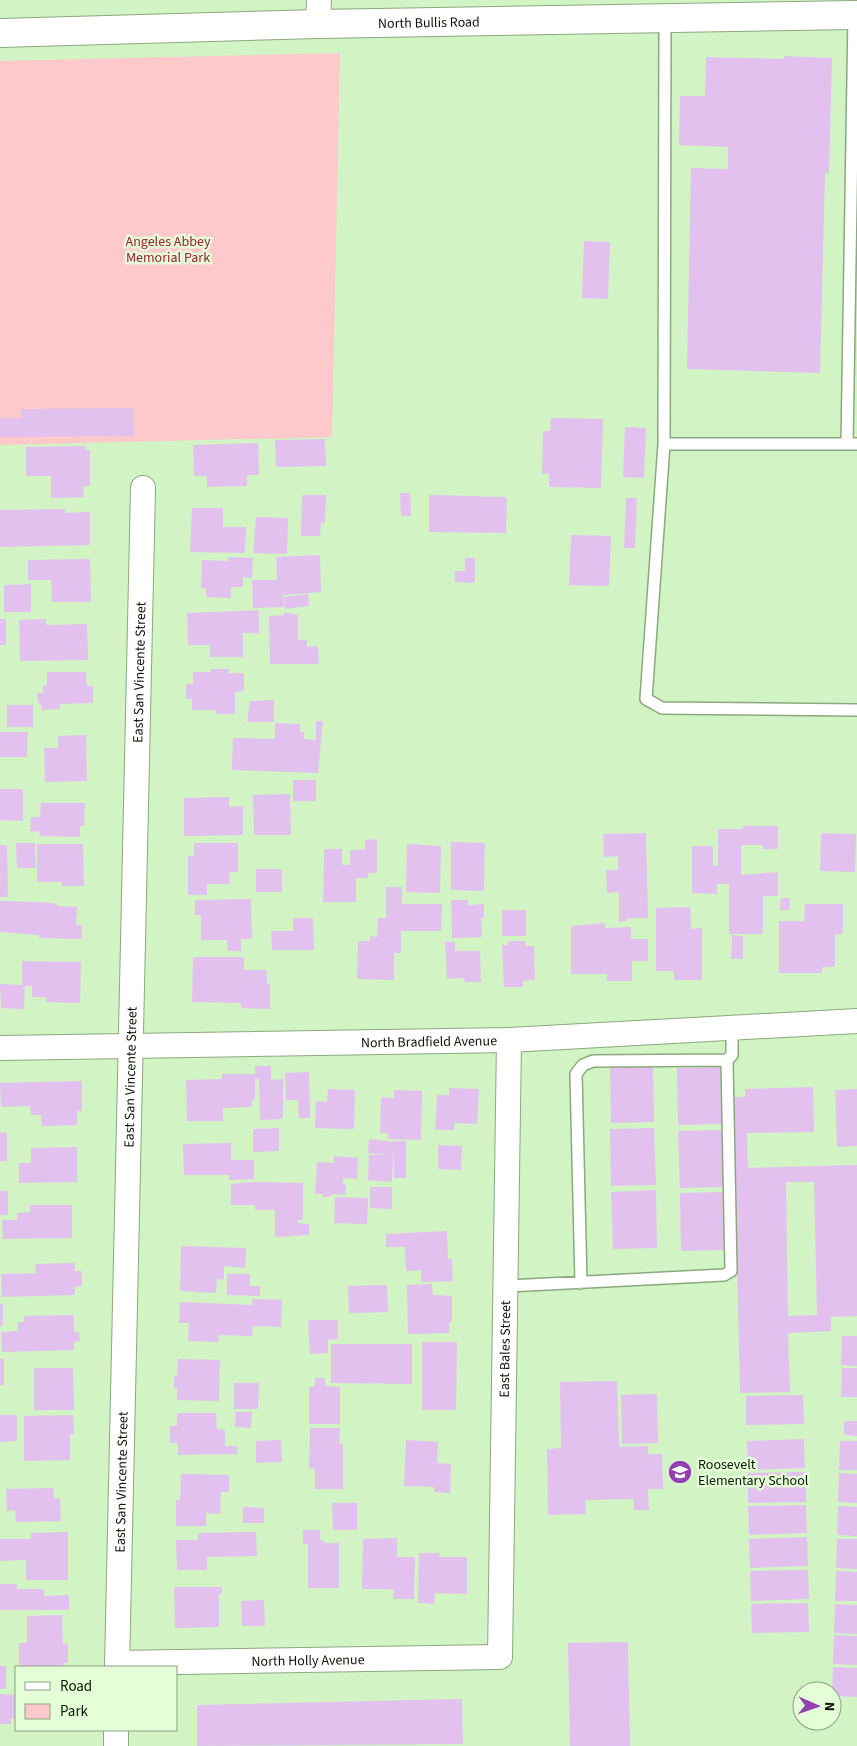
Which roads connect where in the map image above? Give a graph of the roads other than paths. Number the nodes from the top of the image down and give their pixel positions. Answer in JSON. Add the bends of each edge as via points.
{"nodes":[{"id":1,"x":318,"y":12,"type":"edge"},
{"id":2,"x":856,"y":16,"type":"edge"},
{"id":3,"x":664,"y":18,"type":"junction"},
{"id":4,"x":0,"y":33,"type":"edge"},
{"id":5,"x":664,"y":444,"type":"junction"},
{"id":6,"x":852,"y":444,"type":"edge"},
{"id":7,"x":143,"y":488,"type":"dead end"},
{"id":8,"x":857,"y":710,"type":"edge"},
{"id":9,"x":857,"y":1021,"type":"edge"},
{"id":10,"x":732,"y":1028,"type":"junction"},
{"id":11,"x":510,"y":1040,"type":"junction"},
{"id":12,"x":130,"y":1045,"type":"junction"},
{"id":13,"x":0,"y":1048,"type":"edge"},
{"id":14,"x":727,"y":1060,"type":"junction"},
{"id":15,"x":581,"y":1283,"type":"junction"},
{"id":16,"x":506,"y":1286,"type":"junction"},
{"id":17,"x":500,"y":1657,"type":"joint"},
{"id":18,"x":117,"y":1665,"type":"edge"},
{"id":19,"x":116,"y":1731,"type":"edge"},
{"id":20,"x":116,"y":1746,"type":"edge"}],
"edges":[{"from":1,"to":3,"type":"street","name":"North Bullis Road"},
{"from":1,"to":4,"type":"street","name":"North Bullis Road"},
{"from":2,"to":3,"type":"street","name":"North Bullis Road","via":[[719,13]]},
{"from":2,"to":6,"type":"lane"},
{"from":3,"to":5,"type":"lane"},
{"from":5,"to":6,"type":"lane"},
{"from":5,"to":8,"type":"lane","via":[[646,698],[662,708]]},
{"from":7,"to":12,"type":"street","name":"East San Vincente Street"},
{"from":9,"to":10,"type":"street","name":"North Bradfield Avenue"},
{"from":10,"to":11,"type":"street","name":"North Bradfield Avenue"},
{"from":10,"to":14,"type":"lane","via":[[732,1055]]},
{"from":11,"to":12,"type":"street","name":"North Bradfield Avenue"},
{"from":11,"to":16,"type":"street","name":"East Bales Street"},
{"from":12,"to":13,"type":"street","name":"North Bradfield Avenue"},
{"from":12,"to":18,"type":"street","name":"East San Vincente Street"},
{"from":14,"to":15,"type":"lane","via":[[731,1271],[724,1275]]},
{"from":14,"to":15,"type":"lane","via":[[593,1061],[583,1065],[576,1074]]},
{"from":15,"to":16,"type":"lane"},
{"from":16,"to":17,"type":"street","name":"East Bales Street"},
{"from":17,"to":18,"type":"street","name":"North Holly Avenue"},
{"from":19,"to":20,"type":"street"}]}
